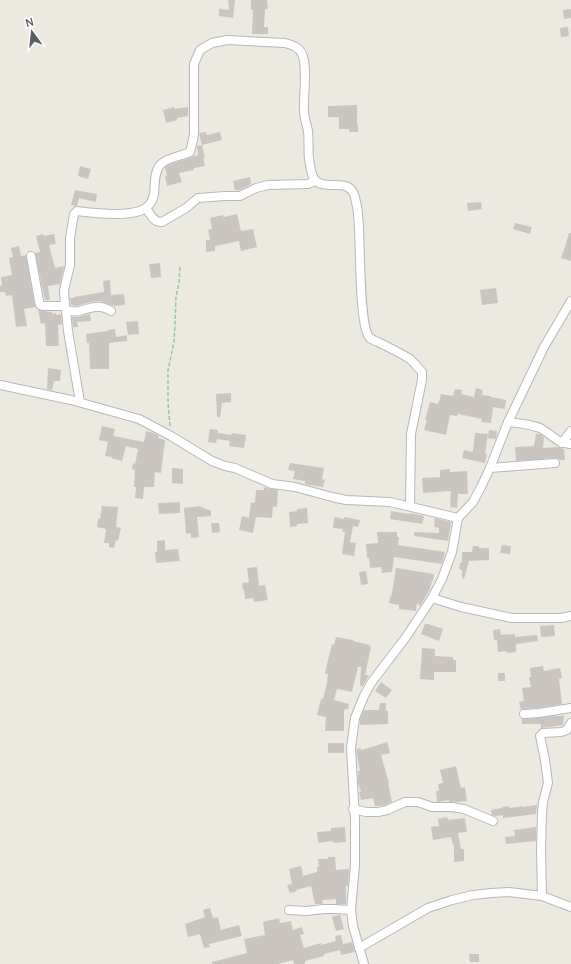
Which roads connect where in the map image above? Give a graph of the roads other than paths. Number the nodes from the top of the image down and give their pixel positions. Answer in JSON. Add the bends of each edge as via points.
{"nodes":[{"id":1,"x":315,"y":181,"type":"junction"},
{"id":2,"x":146,"y":208,"type":"junction"},
{"id":3,"x":31,"y":256,"type":"dead end"},
{"id":4,"x":571,"y":301,"type":"edge"},
{"id":5,"x":65,"y":308,"type":"junction"},
{"id":6,"x":111,"y":311,"type":"dead end"},
{"id":7,"x":0,"y":385,"type":"edge"},
{"id":8,"x":80,"y":402,"type":"junction"},
{"id":9,"x":508,"y":422,"type":"junction"},
{"id":10,"x":571,"y":431,"type":"edge"},
{"id":11,"x":567,"y":444,"type":"edge"},
{"id":12,"x":555,"y":464,"type":"dead end"},
{"id":13,"x":490,"y":468,"type":"junction"},
{"id":14,"x":410,"y":506,"type":"junction"},
{"id":15,"x":458,"y":518,"type":"junction"},
{"id":16,"x":432,"y":598,"type":"junction"},
{"id":17,"x":571,"y":616,"type":"edge"},
{"id":18,"x":571,"y":709,"type":"edge"},
{"id":19,"x":524,"y":714,"type":"dead end"},
{"id":20,"x":571,"y":723,"type":"edge"},
{"id":21,"x":354,"y":809,"type":"junction"},
{"id":22,"x":493,"y":821,"type":"dead end"},
{"id":23,"x":542,"y":896,"type":"junction"},
{"id":24,"x":571,"y":907,"type":"edge"},
{"id":25,"x":289,"y":910,"type":"dead end"},
{"id":26,"x":351,"y":910,"type":"junction"},
{"id":27,"x":359,"y":948,"type":"junction"},
{"id":28,"x":364,"y":964,"type":"edge"}],
"edges":[{"from":1,"to":2,"type":"street","via":[[308,184],[268,185],[240,196],[198,198],[179,213],[159,223]]},
{"from":1,"to":2,"type":"street","via":[[309,157],[308,129],[304,113],[305,62],[302,53],[296,47],[285,43],[227,40],[212,43],[200,50],[194,64],[194,133],[190,152],[162,163],[158,168],[154,196]]},
{"from":1,"to":14,"type":"street","via":[[322,185],[347,186],[352,190],[358,216],[363,313],[370,338],[410,359],[422,372],[411,434]]},
{"from":2,"to":5,"type":"street","via":[[128,213],[76,211],[70,238],[70,265],[64,290]]},
{"from":3,"to":5,"type":"street","via":[[40,305]]},
{"from":4,"to":9,"type":"street","via":[[544,347]]},
{"from":5,"to":6,"type":"street","via":[[78,311],[104,307]]},
{"from":5,"to":8,"type":"street"},
{"from":7,"to":8,"type":"street"},
{"from":8,"to":14,"type":"street","via":[[139,419],[212,461],[272,484],[346,500],[390,502]]},
{"from":9,"to":11,"type":"street","via":[[539,428]]},
{"from":9,"to":13,"type":"street"},
{"from":10,"to":11,"type":"street"},
{"from":12,"to":13,"type":"street"},
{"from":13,"to":15,"type":"street","via":[[473,502]]},
{"from":14,"to":15,"type":"street"},
{"from":15,"to":16,"type":"street","via":[[452,552]]},
{"from":16,"to":17,"type":"street","via":[[512,618]]},
{"from":16,"to":21,"type":"street","via":[[372,682],[355,718],[351,748]]},
{"from":18,"to":19,"type":"street"},
{"from":20,"to":23,"type":"street","via":[[567,730],[543,733],[540,736],[548,774],[542,813]]},
{"from":21,"to":22,"type":"street","via":[[378,812],[405,802],[418,802],[432,807],[464,809]]},
{"from":21,"to":26,"type":"street","via":[[355,865]]},
{"from":23,"to":24,"type":"street"},
{"from":23,"to":27,"type":"street","via":[[503,892],[452,900],[428,908]]},
{"from":25,"to":26,"type":"street"},
{"from":26,"to":27,"type":"street"},
{"from":27,"to":28,"type":"street"}]}
